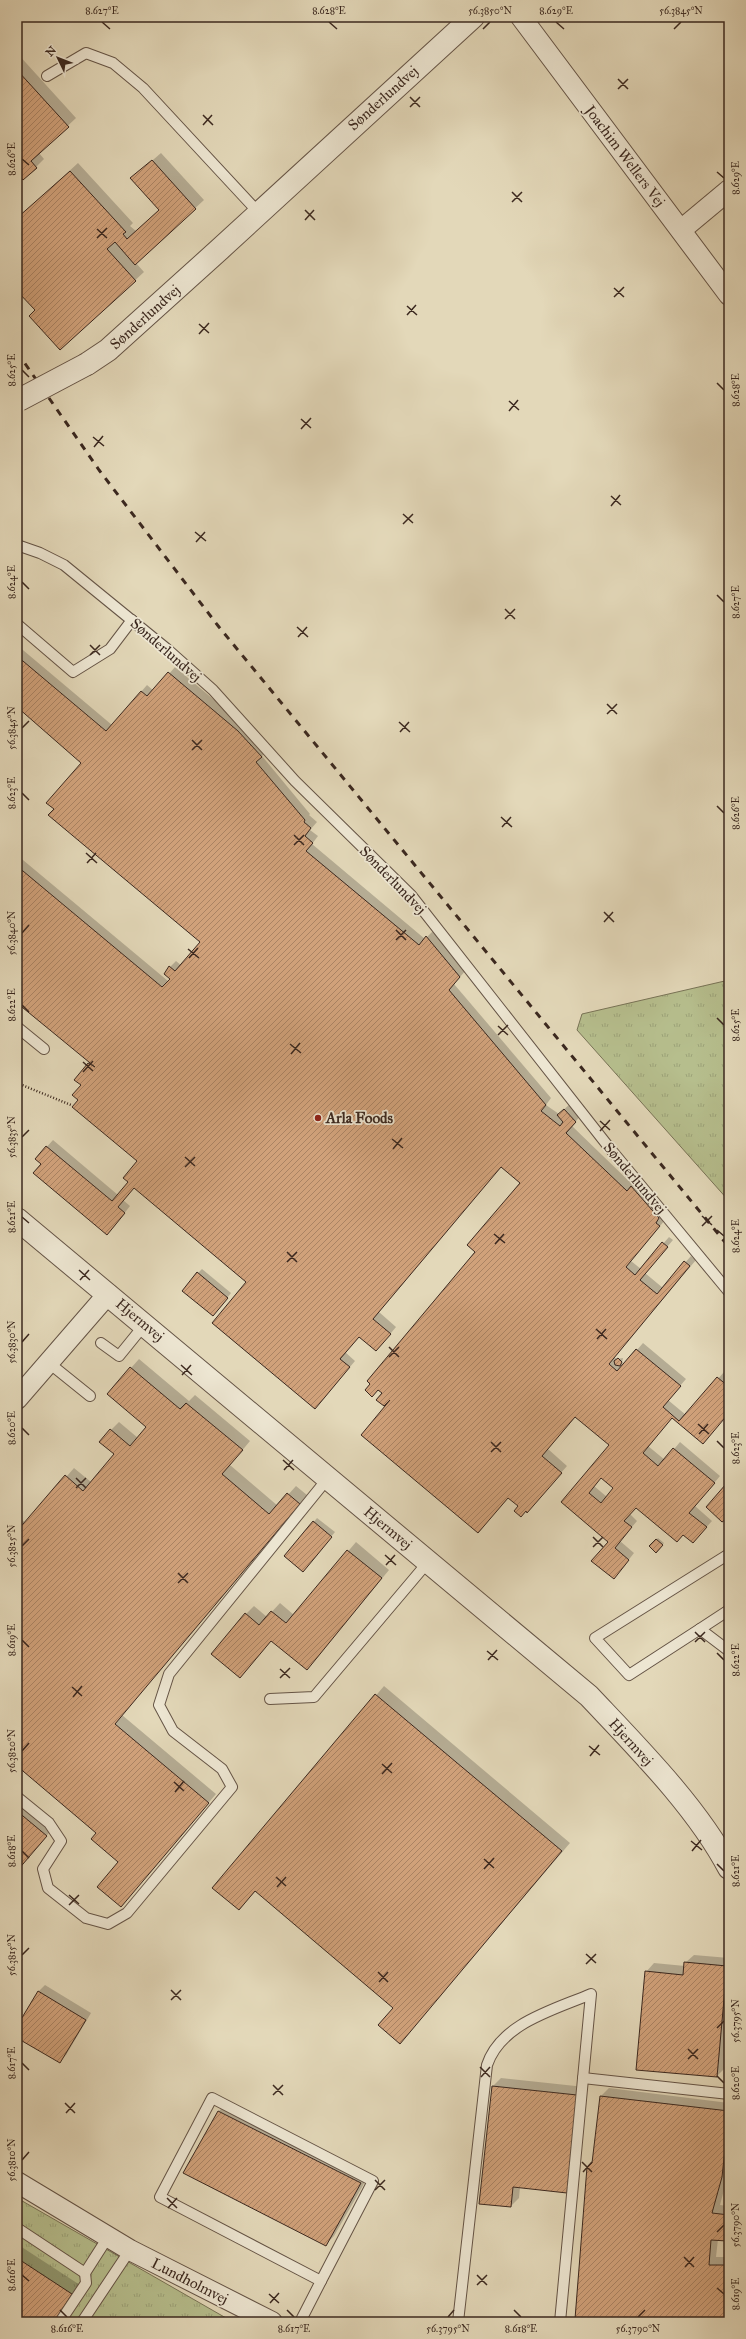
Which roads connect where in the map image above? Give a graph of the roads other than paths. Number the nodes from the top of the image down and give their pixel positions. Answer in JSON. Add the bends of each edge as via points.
{"nodes":[{"id":1,"x":473,"y":17,"type":"edge"},
{"id":2,"x":521,"y":17,"type":"edge"},
{"id":3,"x":47,"y":76,"type":"dead end"},
{"id":4,"x":729,"y":191,"type":"edge"},
{"id":5,"x":259,"y":213,"type":"junction"},
{"id":6,"x":681,"y":230,"type":"junction"},
{"id":7,"x":729,"y":295,"type":"edge"},
{"id":8,"x":18,"y":400,"type":"edge"},
{"id":9,"x":17,"y":545,"type":"edge"},
{"id":10,"x":132,"y":620,"type":"junction"},
{"id":11,"x":17,"y":624,"type":"edge"},
{"id":12,"x":17,"y":1027,"type":"edge"},
{"id":13,"x":44,"y":1049,"type":"dead end"},
{"id":14,"x":17,"y":1218,"type":"edge"},
{"id":15,"x":729,"y":1292,"type":"edge"},
{"id":16,"x":108,"y":1294,"type":"junction"},
{"id":17,"x":145,"y":1324,"type":"junction"},
{"id":18,"x":101,"y":1343,"type":"dead end"},
{"id":19,"x":49,"y":1363,"type":"junction"},
{"id":20,"x":18,"y":1396,"type":"edge"},
{"id":21,"x":90,"y":1396,"type":"dead end"},
{"id":22,"x":328,"y":1478,"type":"junction"},
{"id":23,"x":729,"y":1554,"type":"edge"},
{"id":24,"x":428,"y":1562,"type":"junction"},
{"id":25,"x":729,"y":1610,"type":"edge"},
{"id":26,"x":700,"y":1629,"type":"junction"},
{"id":27,"x":729,"y":1651,"type":"edge"},
{"id":28,"x":270,"y":1699,"type":"dead end"},
{"id":29,"x":17,"y":1797,"type":"edge"},
{"id":30,"x":729,"y":1868,"type":"edge"},
{"id":31,"x":583,"y":2078,"type":"junction"},
{"id":32,"x":729,"y":2094,"type":"edge"},
{"id":33,"x":17,"y":2182,"type":"edge"},
{"id":34,"x":17,"y":2228,"type":"edge"},
{"id":35,"x":108,"y":2236,"type":"junction"},
{"id":36,"x":130,"y":2250,"type":"junction"},
{"id":37,"x":85,"y":2273,"type":"junction"},
{"id":38,"x":321,"y":2281,"type":"junction"},
{"id":39,"x":60,"y":2322,"type":"edge"},
{"id":40,"x":82,"y":2322,"type":"edge"},
{"id":41,"x":272,"y":2322,"type":"edge"},
{"id":42,"x":300,"y":2322,"type":"edge"},
{"id":43,"x":458,"y":2322,"type":"edge"},
{"id":44,"x":560,"y":2322,"type":"edge"}],
"edges":[{"from":1,"to":5,"type":"street","name":"Sønderlundvej"},
{"from":2,"to":6,"type":"street","name":"Joachim Wellers Vej"},
{"from":3,"to":5,"type":"lane","via":[[86,53],[113,62],[143,88]]},
{"from":4,"to":6,"type":"street"},
{"from":5,"to":8,"type":"street","name":"Sønderlundvej","bridge":true,"via":[[108,350]]},
{"from":6,"to":7,"type":"street","name":"Joachim Wellers Vej"},
{"from":9,"to":10,"type":"lane","name":"Sønderlundvej","via":[[64,565]]},
{"from":10,"to":11,"type":"lane","via":[[110,649],[73,672]]},
{"from":10,"to":15,"type":"lane","name":"Sønderlundvej","via":[[213,690],[295,782],[411,895],[608,1146]]},
{"from":12,"to":13,"type":"lane"},
{"from":14,"to":16,"type":"street","name":"Hjermvej"},
{"from":16,"to":17,"type":"street","name":"Hjermvej"},
{"from":16,"to":19,"type":"street"},
{"from":17,"to":18,"type":"lane","via":[[119,1356]]},
{"from":17,"to":22,"type":"street","name":"Hjermvej"},
{"from":19,"to":20,"type":"street"},
{"from":19,"to":21,"type":"lane"},
{"from":22,"to":24,"type":"street","name":"Hjermvej"},
{"from":22,"to":29,"type":"lane","via":[[169,1674],[159,1705],[173,1731],[222,1769],[232,1787],[127,1913],[108,1924],[86,1918],[48,1888],[43,1869],[61,1841],[49,1823]]},
{"from":23,"to":26,"type":"lane","via":[[595,1638],[629,1675]]},
{"from":24,"to":28,"type":"lane","via":[[314,1697]]},
{"from":24,"to":30,"type":"street","name":"Hjermvej","via":[[589,1696],[638,1748],[714,1839]]},
{"from":25,"to":26,"type":"lane"},
{"from":26,"to":27,"type":"lane"},
{"from":31,"to":32,"type":"lane"},
{"from":31,"to":43,"type":"lane","via":[[591,1994],[520,2026],[504,2038],[491,2054]]},
{"from":31,"to":44,"type":"lane"},
{"from":33,"to":35,"type":"street","name":"Lundholmvej"},
{"from":34,"to":37,"type":"lane"},
{"from":35,"to":36,"type":"street","name":"Lundholmvej"},
{"from":35,"to":37,"type":"lane"},
{"from":36,"to":40,"type":"lane"},
{"from":36,"to":41,"type":"street","name":"Lundholmvej"},
{"from":37,"to":39,"type":"lane","via":[[86,2283]]},
{"from":38,"to":38,"type":"lane","via":[[373,2181],[212,2098],[160,2197]]},
{"from":38,"to":42,"type":"lane"}]}
